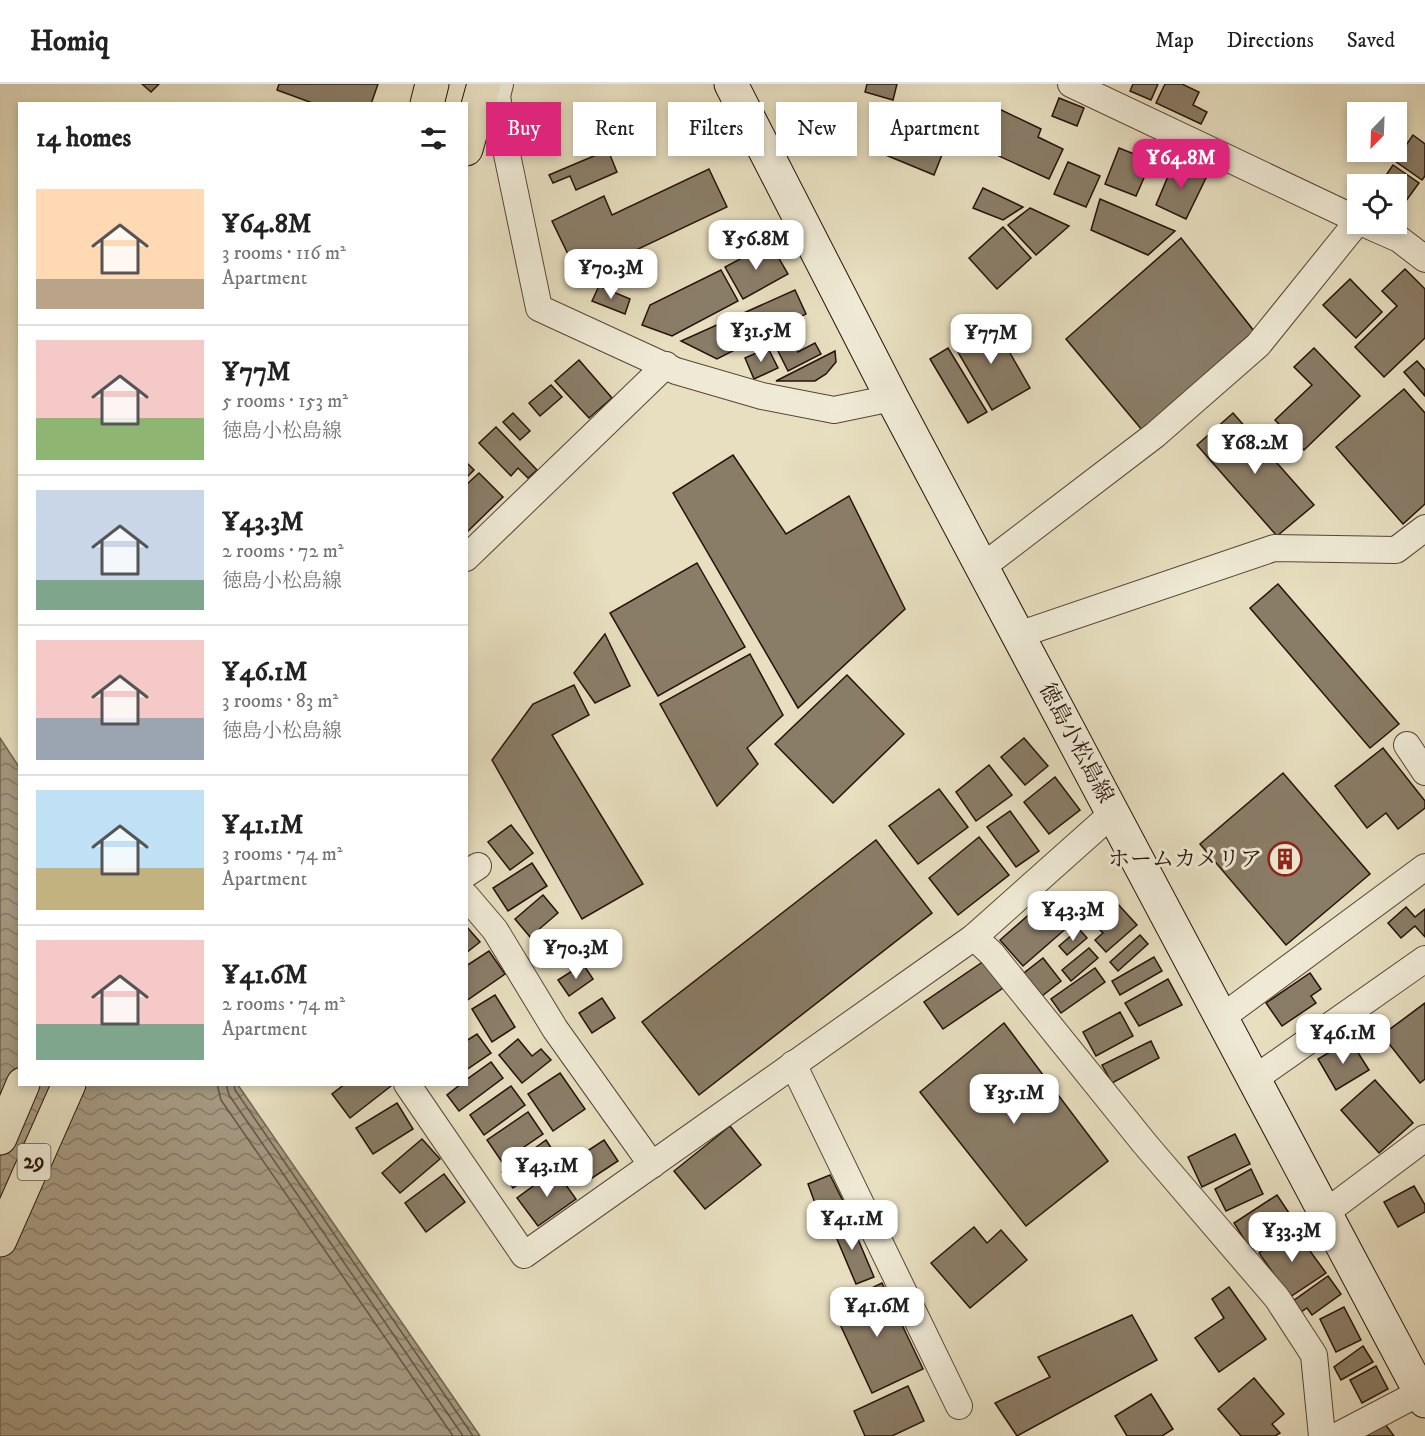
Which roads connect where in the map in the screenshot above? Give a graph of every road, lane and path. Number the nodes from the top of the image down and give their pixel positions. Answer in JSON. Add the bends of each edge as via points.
{"nodes":[{"id":1,"x":420,"y":84,"type":"edge"},
{"id":2,"x":432,"y":84,"type":"edge"},
{"id":3,"x":484,"y":84,"type":"edge"},
{"id":4,"x":500,"y":84,"type":"edge"},
{"id":5,"x":731,"y":84,"type":"edge"},
{"id":6,"x":1071,"y":84,"type":"edge"},
{"id":7,"x":416,"y":102,"type":"edge"},
{"id":8,"x":428,"y":102,"type":"edge"},
{"id":9,"x":468,"y":142,"type":"edge"},
{"id":10,"x":1347,"y":216,"type":"edge"},
{"id":11,"x":1348,"y":234,"type":"edge"},
{"id":12,"x":1386,"y":234,"type":"edge"},
{"id":13,"x":1425,"y":259,"type":"edge"},
{"id":14,"x":666,"y":365,"type":"junction"},
{"id":15,"x":892,"y":398,"type":"junction"},
{"id":16,"x":1425,"y":528,"type":"edge"},
{"id":17,"x":468,"y":556,"type":"edge"},
{"id":18,"x":982,"y":567,"type":"junction"},
{"id":19,"x":1018,"y":635,"type":"junction"},
{"id":20,"x":1407,"y":744,"type":"dead end"},
{"id":21,"x":1425,"y":772,"type":"edge"},
{"id":22,"x":1113,"y":813,"type":"junction"},
{"id":23,"x":1425,"y":867,"type":"edge"},
{"id":24,"x":468,"y":898,"type":"edge"},
{"id":25,"x":974,"y":937,"type":"junction"},
{"id":26,"x":1425,"y":959,"type":"edge"},
{"id":27,"x":1221,"y":1018,"type":"junction"},
{"id":28,"x":793,"y":1064,"type":"junction"},
{"id":29,"x":1254,"y":1079,"type":"junction"},
{"id":30,"x":22,"y":1086,"type":"edge"},
{"id":31,"x":68,"y":1086,"type":"edge"},
{"id":32,"x":408,"y":1086,"type":"edge"},
{"id":33,"x":0,"y":1138,"type":"edge"},
{"id":34,"x":1425,"y":1138,"type":"edge"},
{"id":35,"x":651,"y":1165,"type":"junction"},
{"id":36,"x":1325,"y":1213,"type":"junction"},
{"id":37,"x":0,"y":1240,"type":"edge"},
{"id":38,"x":1423,"y":1396,"type":"edge"},
{"id":39,"x":959,"y":1406,"type":"dead end"},
{"id":40,"x":1322,"y":1436,"type":"edge"},
{"id":41,"x":1337,"y":1436,"type":"edge"}],
"edges":[{"from":1,"to":7,"type":"main road"},
{"from":2,"to":8,"type":"main road"},
{"from":3,"to":9,"type":"main road"},
{"from":4,"to":14,"type":"street","via":[[497,96],[504,140],[539,308]]},
{"from":5,"to":15,"type":"main road","name":"徳島小松島線"},
{"from":6,"to":10,"type":"street"},
{"from":11,"to":18,"type":"street","via":[[1284,314],[1242,359],[1155,435]]},
{"from":12,"to":13,"type":"street"},
{"from":14,"to":15,"type":"street","via":[[762,396],[834,410]]},
{"from":14,"to":17,"type":"street"},
{"from":15,"to":18,"type":"main road","name":"徳島小松島線"},
{"from":16,"to":19,"type":"street","via":[[1396,550],[1274,548]]},
{"from":18,"to":19,"type":"main road","name":"徳島小松島線"},
{"from":19,"to":22,"type":"main road","name":"徳島小松島線"},
{"from":20,"to":21,"type":"street"},
{"from":22,"to":25,"type":"street"},
{"from":22,"to":27,"type":"main road","name":"徳島小松島線"},
{"from":23,"to":27,"type":"street"},
{"from":24,"to":35,"type":"street","via":[[495,930],[555,1029]]},
{"from":25,"to":28,"type":"street"},
{"from":25,"to":40,"type":"street","via":[[1277,1298],[1314,1355]]},
{"from":26,"to":29,"type":"street"},
{"from":27,"to":29,"type":"main road","name":"徳島小松島線"},
{"from":28,"to":35,"type":"street"},
{"from":28,"to":39,"type":"street"},
{"from":29,"to":36,"type":"main road","name":"徳島小松島線"},
{"from":30,"to":33,"type":"main road","number":"29"},
{"from":31,"to":37,"type":"main road","number":"29"},
{"from":32,"to":35,"type":"street","via":[[524,1255]]},
{"from":34,"to":36,"type":"street"},
{"from":36,"to":38,"type":"main road","name":"徳島小松島線"},
{"from":38,"to":41,"type":"street"}]}
